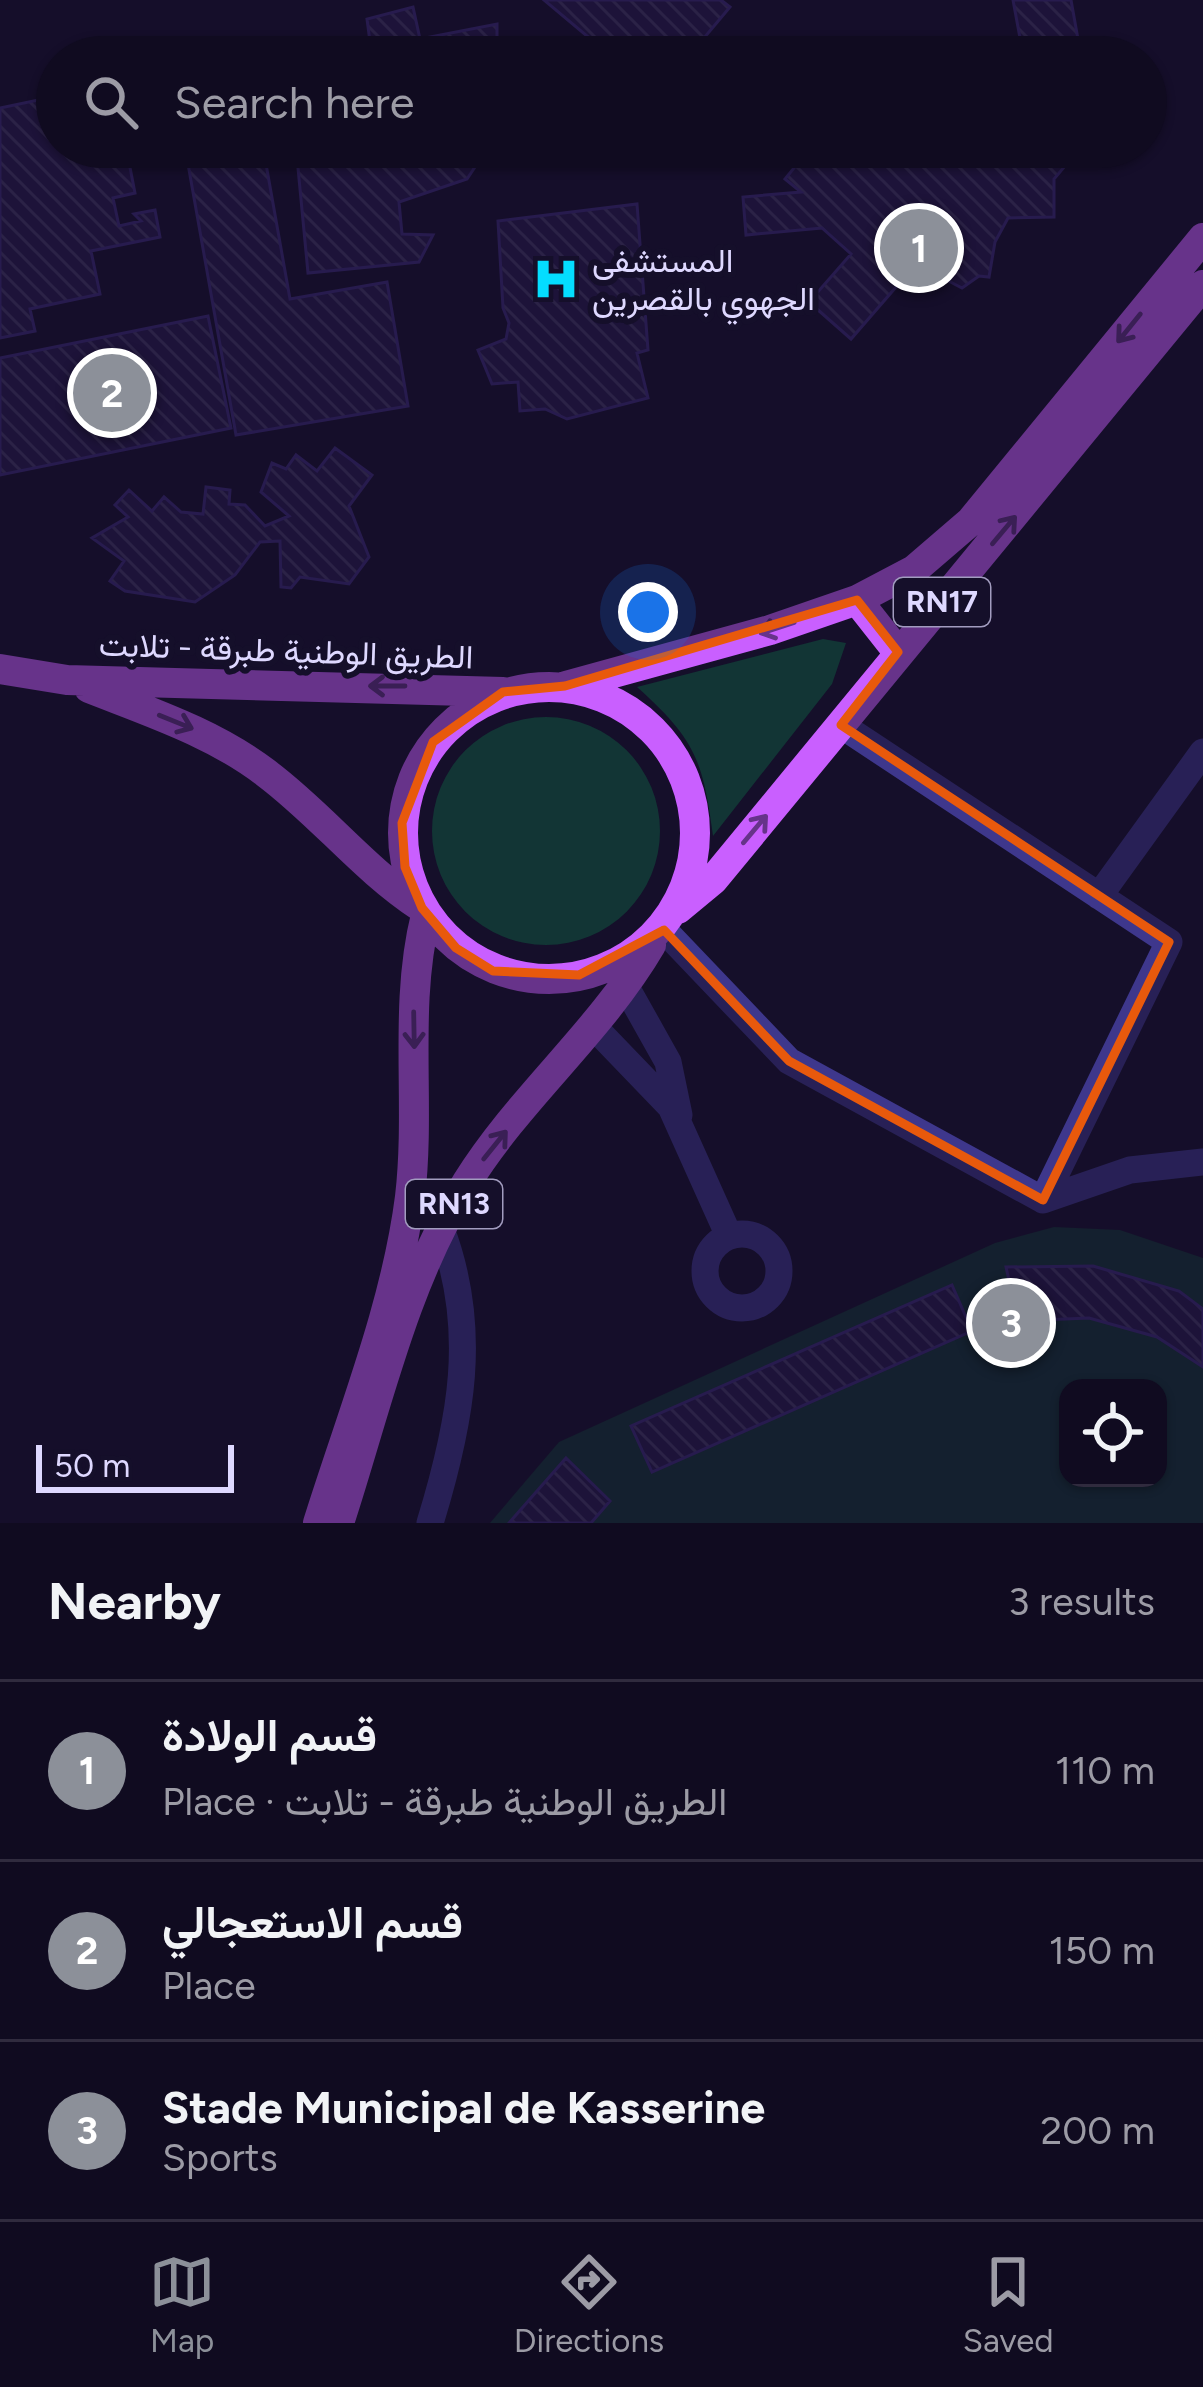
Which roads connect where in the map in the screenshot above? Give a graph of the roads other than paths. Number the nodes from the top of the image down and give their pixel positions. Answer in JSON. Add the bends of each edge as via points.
{"nodes":[{"id":1,"x":1203,"y":238,"type":"edge"},
{"id":2,"x":1203,"y":285,"type":"edge"},
{"id":3,"x":857,"y":600,"type":"junction"},
{"id":4,"x":898,"y":652,"type":"junction"},
{"id":5,"x":0,"y":669,"type":"edge"},
{"id":6,"x":67,"y":680,"type":"junction"},
{"id":7,"x":565,"y":686,"type":"junction"},
{"id":8,"x":503,"y":692,"type":"junction"},
{"id":9,"x":841,"y":725,"type":"junction"},
{"id":10,"x":1203,"y":752,"type":"edge"},
{"id":11,"x":1099,"y":896,"type":"junction"},
{"id":12,"x":424,"y":911,"type":"junction"},
{"id":13,"x":664,"y":926,"type":"junction"},
{"id":14,"x":626,"y":987,"type":"junction"},
{"id":15,"x":595,"y":1028,"type":"junction"},
{"id":16,"x":680,"y":1125,"type":"junction"},
{"id":17,"x":1203,"y":1162,"type":"edge"},
{"id":18,"x":1043,"y":1200,"type":"junction"},
{"id":19,"x":441,"y":1229,"type":"junction"},
{"id":20,"x":729,"y":1236,"type":"dead end"},
{"id":21,"x":318,"y":1523,"type":"edge"},
{"id":22,"x":340,"y":1523,"type":"edge"},
{"id":23,"x":430,"y":1523,"type":"edge"}],
"edges":[{"from":1,"to":3,"type":"main road","number":"RN17","one_way":true,"via":[[971,521],[914,570]]},
{"from":4,"to":2,"type":"main road","number":"RN17","one_way":true},
{"from":3,"to":4,"type":"main road"},
{"from":3,"to":7,"type":"main road","number":"RN17","one_way":true},
{"from":4,"to":9,"type":"main road","number":"RN17"},
{"from":5,"to":6,"type":"main road","name":"الطريق الوطنية طبرقة - تلابت"},
{"from":8,"to":6,"type":"main road","name":"الطريق الوطنية طبرقة - تلابت","one_way":true},
{"from":6,"to":12,"type":"main road","name":"الطريق الوطنية طبرقة - تلابت","one_way":true,"via":[[194,730],[265,772]]},
{"from":7,"to":8,"type":"main road"},
{"from":7,"to":13,"type":"main road","via":[[612,700],[653,728],[682,770],[696,818],[693,867]]},
{"from":8,"to":12,"type":"main road","via":[[464,712],[433,742],[411,781],[401,824],[405,867]]},
{"from":9,"to":11,"type":"street"},
{"from":13,"to":9,"type":"main road","number":"RN17","one_way":true,"via":[[713,880]]},
{"from":10,"to":11,"type":"street"},
{"from":11,"to":18,"type":"street","via":[[1169,942]]},
{"from":12,"to":13,"type":"main road","via":[[456,948],[494,970],[535,979],[579,976],[620,960]]},
{"from":12,"to":21,"type":"main road","number":"RN13","one_way":true,"via":[[415,958],[410,1202]]},
{"from":13,"to":14,"type":"main road","number":"RN13"},
{"from":13,"to":18,"type":"street","via":[[789,1060]]},
{"from":14,"to":15,"type":"main road","number":"RN13"},
{"from":14,"to":16,"type":"street","via":[[668,1062]]},
{"from":15,"to":16,"type":"street","via":[[659,1090]]},
{"from":19,"to":15,"type":"main road","number":"RN13","one_way":true,"via":[[488,1153]]},
{"from":16,"to":20,"type":"street"},
{"from":17,"to":18,"type":"street","via":[[1130,1170]]},
{"from":19,"to":22,"type":"main road","number":"RN13"},
{"from":19,"to":23,"type":"street","via":[[458,1275],[465,1377]]}]}
